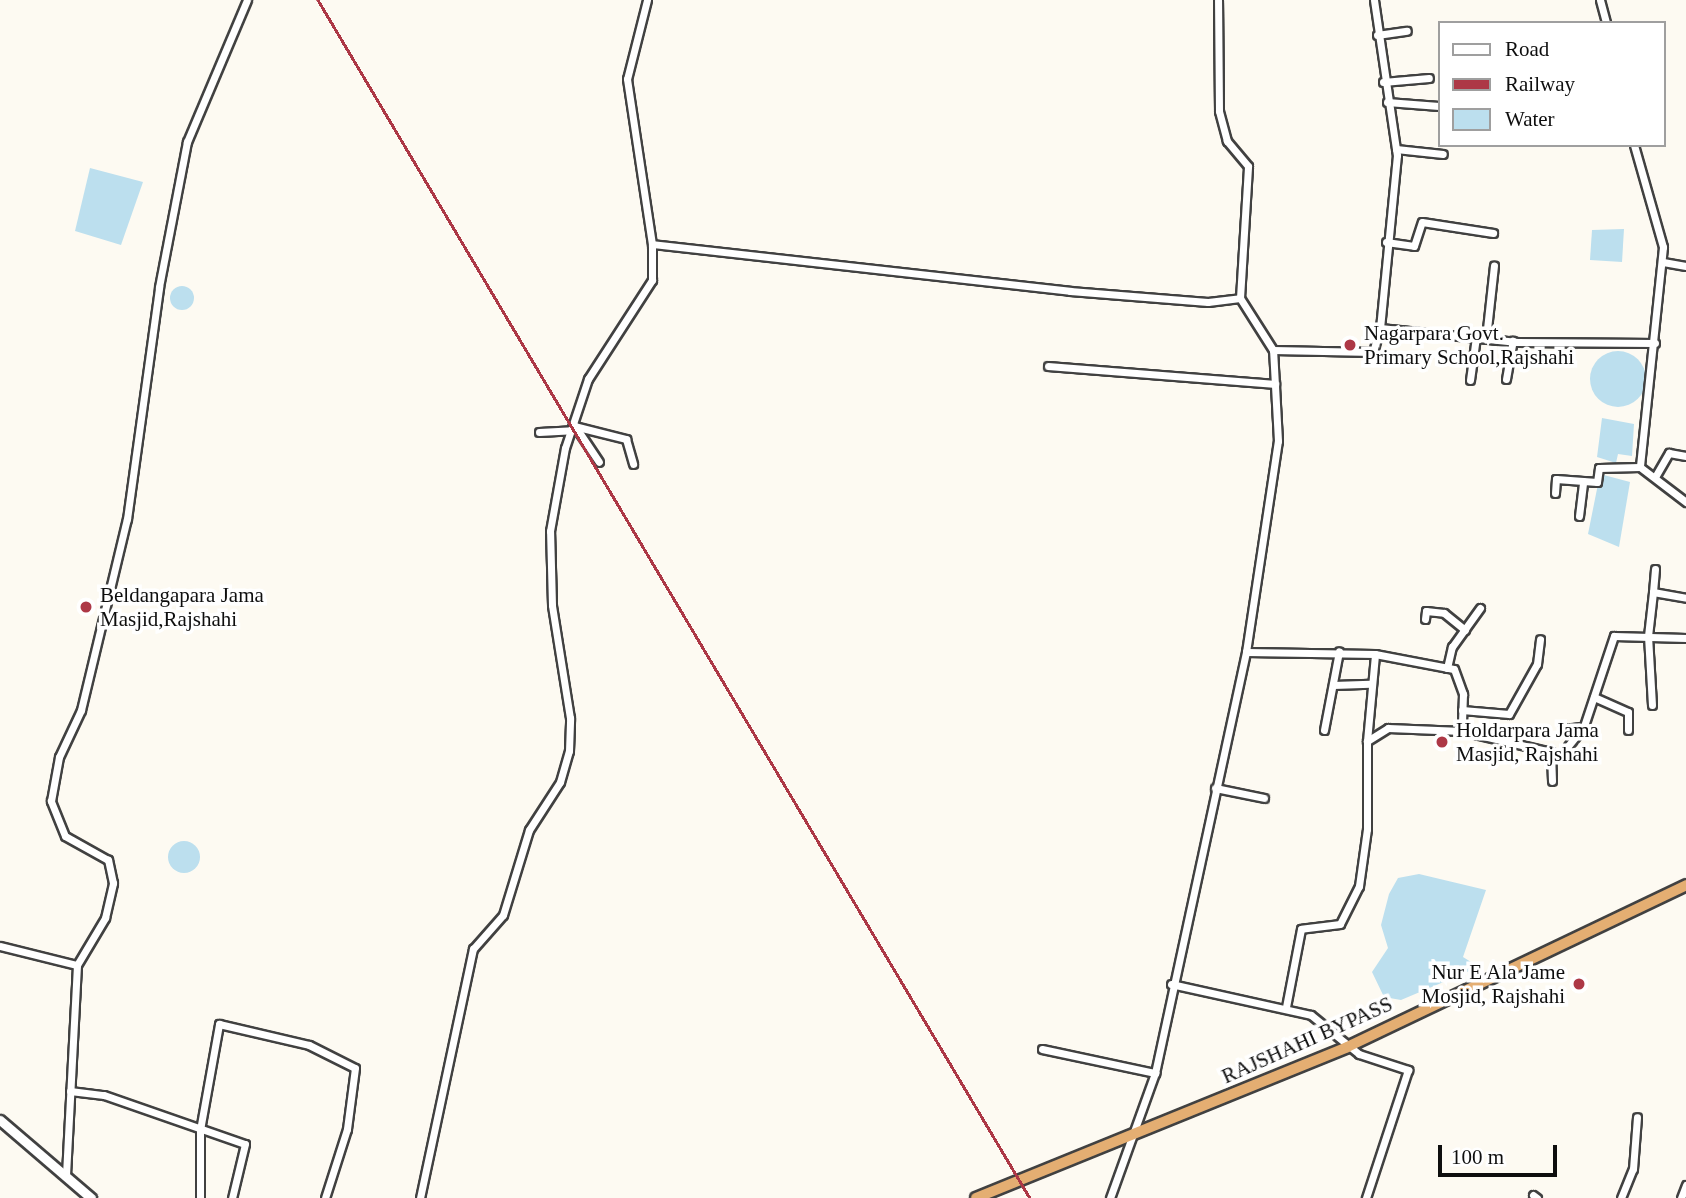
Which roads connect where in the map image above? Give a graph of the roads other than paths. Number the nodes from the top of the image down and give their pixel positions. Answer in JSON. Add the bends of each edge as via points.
{"nodes":[{"id":1,"x":247,"y":0,"type":"edge"},
{"id":2,"x":648,"y":0,"type":"edge"},
{"id":3,"x":1218,"y":0,"type":"edge"},
{"id":4,"x":1374,"y":0,"type":"edge"},
{"id":5,"x":1600,"y":0,"type":"edge"},
{"id":6,"x":1605,"y":21,"type":"edge"},
{"id":7,"x":1408,"y":31,"type":"dead end"},
{"id":8,"x":1377,"y":35,"type":"junction"},
{"id":9,"x":1429,"y":78,"type":"dead end"},
{"id":10,"x":1383,"y":82,"type":"junction"},
{"id":11,"x":1387,"y":102,"type":"junction"},
{"id":12,"x":1438,"y":106,"type":"edge"},
{"id":13,"x":1635,"y":147,"type":"edge"},
{"id":14,"x":1396,"y":149,"type":"junction"},
{"id":15,"x":1443,"y":154,"type":"dead end"},
{"id":16,"x":1493,"y":233,"type":"dead end"},
{"id":17,"x":1386,"y":242,"type":"junction"},
{"id":18,"x":653,"y":244,"type":"junction"},
{"id":19,"x":1663,"y":262,"type":"junction"},
{"id":20,"x":1494,"y":265,"type":"dead end"},
{"id":21,"x":1686,"y":266,"type":"edge"},
{"id":22,"x":1240,"y":298,"type":"junction"},
{"id":23,"x":1380,"y":328,"type":"junction"},
{"id":24,"x":1476,"y":337,"type":"junction"},
{"id":25,"x":1486,"y":338,"type":"junction"},
{"id":26,"x":1513,"y":341,"type":"junction"},
{"id":27,"x":1655,"y":343,"type":"junction"},
{"id":28,"x":1273,"y":350,"type":"junction"},
{"id":29,"x":1048,"y":366,"type":"dead end"},
{"id":30,"x":1506,"y":379,"type":"dead end"},
{"id":31,"x":1470,"y":380,"type":"dead end"},
{"id":32,"x":1275,"y":384,"type":"junction"},
{"id":33,"x":573,"y":428,"type":"junction"},
{"id":34,"x":539,"y":432,"type":"dead end"},
{"id":35,"x":1686,"y":456,"type":"edge"},
{"id":36,"x":599,"y":462,"type":"dead end"},
{"id":37,"x":633,"y":464,"type":"dead end"},
{"id":38,"x":1640,"y":467,"type":"junction"},
{"id":39,"x":1655,"y":476,"type":"junction"},
{"id":40,"x":1583,"y":481,"type":"junction"},
{"id":41,"x":1555,"y":493,"type":"dead end"},
{"id":42,"x":1686,"y":502,"type":"edge"},
{"id":43,"x":1579,"y":516,"type":"dead end"},
{"id":44,"x":1655,"y":569,"type":"dead end"},
{"id":45,"x":1653,"y":593,"type":"junction"},
{"id":46,"x":1686,"y":598,"type":"edge"},
{"id":47,"x":1480,"y":608,"type":"dead end"},
{"id":48,"x":1425,"y":619,"type":"dead end"},
{"id":49,"x":1465,"y":629,"type":"junction"},
{"id":50,"x":1648,"y":636,"type":"junction"},
{"id":51,"x":1686,"y":638,"type":"edge"},
{"id":52,"x":1540,"y":639,"type":"dead end"},
{"id":53,"x":1339,"y":650,"type":"junction"},
{"id":54,"x":1246,"y":652,"type":"junction"},
{"id":55,"x":1375,"y":654,"type":"junction"},
{"id":56,"x":1447,"y":668,"type":"junction"},
{"id":57,"x":1370,"y":684,"type":"junction"},
{"id":58,"x":1333,"y":685,"type":"junction"},
{"id":59,"x":1594,"y":697,"type":"junction"},
{"id":60,"x":1652,"y":705,"type":"dead end"},
{"id":61,"x":1462,"y":710,"type":"junction"},
{"id":62,"x":1584,"y":726,"type":"junction"},
{"id":63,"x":1562,"y":729,"type":"dead end"},
{"id":64,"x":1324,"y":730,"type":"dead end"},
{"id":65,"x":1628,"y":730,"type":"dead end"},
{"id":66,"x":1462,"y":731,"type":"junction"},
{"id":67,"x":1367,"y":741,"type":"junction"},
{"id":68,"x":1568,"y":746,"type":"dead end"},
{"id":69,"x":1552,"y":781,"type":"dead end"},
{"id":70,"x":1215,"y":788,"type":"junction"},
{"id":71,"x":1264,"y":798,"type":"dead end"},
{"id":72,"x":1686,"y":885,"type":"edge"},
{"id":73,"x":0,"y":946,"type":"edge"},
{"id":74,"x":77,"y":965,"type":"junction"},
{"id":75,"x":1171,"y":984,"type":"junction"},
{"id":76,"x":1286,"y":1007,"type":"junction"},
{"id":77,"x":1347,"y":1047,"type":"junction"},
{"id":78,"x":1042,"y":1049,"type":"dead end"},
{"id":79,"x":1155,"y":1073,"type":"junction"},
{"id":80,"x":70,"y":1091,"type":"junction"},
{"id":81,"x":1637,"y":1117,"type":"dead end"},
{"id":82,"x":0,"y":1120,"type":"edge"},
{"id":83,"x":200,"y":1130,"type":"junction"},
{"id":84,"x":1125,"y":1140,"type":"junction"},
{"id":85,"x":66,"y":1177,"type":"junction"},
{"id":86,"x":1686,"y":1185,"type":"edge"},
{"id":87,"x":78,"y":1187,"type":"junction"},
{"id":88,"x":200,"y":1197,"type":"edge"},
{"id":89,"x":77,"y":1198,"type":"edge"},
{"id":90,"x":91,"y":1198,"type":"edge"},
{"id":91,"x":232,"y":1198,"type":"edge"},
{"id":92,"x":325,"y":1198,"type":"edge"},
{"id":93,"x":420,"y":1198,"type":"edge"},
{"id":94,"x":975,"y":1198,"type":"edge"},
{"id":95,"x":1110,"y":1198,"type":"edge"},
{"id":96,"x":1368,"y":1198,"type":"edge"},
{"id":97,"x":1621,"y":1198,"type":"edge"},
{"id":98,"x":1681,"y":1198,"type":"edge"}],
"edges":[{"from":1,"to":74,"type":"street","via":[[187,142],[159,287],[127,519],[81,710],[59,757],[51,800],[65,836],[108,860],[113,883],[105,918]]},
{"from":2,"to":18,"type":"street","via":[[627,79]]},
{"from":3,"to":22,"type":"street","via":[[1219,111],[1227,141],[1248,166]]},
{"from":4,"to":8,"type":"street"},
{"from":5,"to":6,"type":"street"},
{"from":7,"to":8,"type":"street"},
{"from":8,"to":10,"type":"street"},
{"from":9,"to":10,"type":"street"},
{"from":10,"to":11,"type":"street"},
{"from":11,"to":12,"type":"street"},
{"from":11,"to":14,"type":"street"},
{"from":13,"to":19,"type":"street","via":[[1661,228]]},
{"from":14,"to":15,"type":"street"},
{"from":14,"to":17,"type":"street"},
{"from":16,"to":17,"type":"street","via":[[1422,222],[1414,246]]},
{"from":17,"to":23,"type":"street"},
{"from":18,"to":22,"type":"street","via":[[1070,290],[1208,302]]},
{"from":18,"to":33,"type":"street","via":[[652,280],[604,347]]},
{"from":19,"to":21,"type":"street"},
{"from":19,"to":27,"type":"street"},
{"from":20,"to":25,"type":"street"},
{"from":22,"to":28,"type":"street"},
{"from":23,"to":24,"type":"street"},
{"from":23,"to":28,"type":"street","via":[[1373,352]]},
{"from":24,"to":25,"type":"street"},
{"from":24,"to":31,"type":"street"},
{"from":25,"to":26,"type":"street"},
{"from":26,"to":27,"type":"street"},
{"from":26,"to":30,"type":"street"},
{"from":27,"to":38,"type":"street"},
{"from":28,"to":32,"type":"street"},
{"from":29,"to":32,"type":"street"},
{"from":32,"to":54,"type":"street","via":[[1278,441]]},
{"from":33,"to":34,"type":"street"},
{"from":33,"to":36,"type":"street"},
{"from":33,"to":37,"type":"street","via":[[625,439]]},
{"from":33,"to":93,"type":"street","via":[[550,531],[552,605],[570,718],[569,751],[560,782],[529,830],[503,915],[473,949]]},
{"from":35,"to":39,"type":"street","via":[[1669,453]]},
{"from":38,"to":39,"type":"street"},
{"from":38,"to":40,"type":"street","via":[[1599,468],[1597,482]]},
{"from":39,"to":42,"type":"street"},
{"from":40,"to":41,"type":"street","via":[[1556,479]]},
{"from":40,"to":43,"type":"street"},
{"from":44,"to":45,"type":"street"},
{"from":45,"to":46,"type":"street"},
{"from":45,"to":50,"type":"street"},
{"from":47,"to":49,"type":"street"},
{"from":48,"to":49,"type":"street","via":[[1426,611],[1444,613]]},
{"from":49,"to":56,"type":"street"},
{"from":50,"to":51,"type":"street"},
{"from":50,"to":59,"type":"street","via":[[1614,636]]},
{"from":50,"to":60,"type":"street"},
{"from":52,"to":61,"type":"street","via":[[1537,664],[1509,715]]},
{"from":53,"to":54,"type":"street"},
{"from":53,"to":55,"type":"street"},
{"from":53,"to":58,"type":"street"},
{"from":54,"to":70,"type":"street"},
{"from":55,"to":56,"type":"street"},
{"from":55,"to":57,"type":"street"},
{"from":56,"to":61,"type":"street","via":[[1454,670]]},
{"from":57,"to":58,"type":"street"},
{"from":57,"to":67,"type":"street"},
{"from":58,"to":64,"type":"street"},
{"from":59,"to":62,"type":"street"},
{"from":59,"to":65,"type":"street","via":[[1629,712]]},
{"from":61,"to":66,"type":"street"},
{"from":62,"to":63,"type":"street"},
{"from":62,"to":68,"type":"street"},
{"from":66,"to":67,"type":"street","via":[[1388,728]]},
{"from":66,"to":69,"type":"street","via":[[1551,751]]},
{"from":67,"to":76,"type":"street","via":[[1367,829],[1359,886],[1340,924],[1301,929]]},
{"from":70,"to":71,"type":"street"},
{"from":70,"to":75,"type":"street"},
{"from":72,"to":77,"type":"highway","name":"RAJSHAHI BYPASS"},
{"from":73,"to":74,"type":"street"},
{"from":74,"to":80,"type":"street"},
{"from":75,"to":76,"type":"street"},
{"from":75,"to":79,"type":"street"},
{"from":76,"to":77,"type":"street","via":[[1311,1015]]},
{"from":77,"to":84,"type":"highway","name":"RAJSHAHI BYPASS"},
{"from":77,"to":96,"type":"street","via":[[1408,1070]]},
{"from":78,"to":79,"type":"street"},
{"from":79,"to":84,"type":"street"},
{"from":80,"to":83,"type":"street","via":[[104,1095]]},
{"from":80,"to":85,"type":"street"},
{"from":81,"to":97,"type":"street","via":[[1633,1169]]},
{"from":82,"to":85,"type":"street"},
{"from":83,"to":88,"type":"street"},
{"from":83,"to":91,"type":"street","via":[[245,1144]]},
{"from":83,"to":92,"type":"street","via":[[219,1024],[309,1045],[355,1068],[347,1129]]},
{"from":84,"to":94,"type":"highway","name":"RAJSHAHI BYPASS"},
{"from":84,"to":95,"type":"street"},
{"from":85,"to":87,"type":"street"},
{"from":86,"to":98,"type":"street"},
{"from":87,"to":89,"type":"street"},
{"from":87,"to":90,"type":"street"}]}
